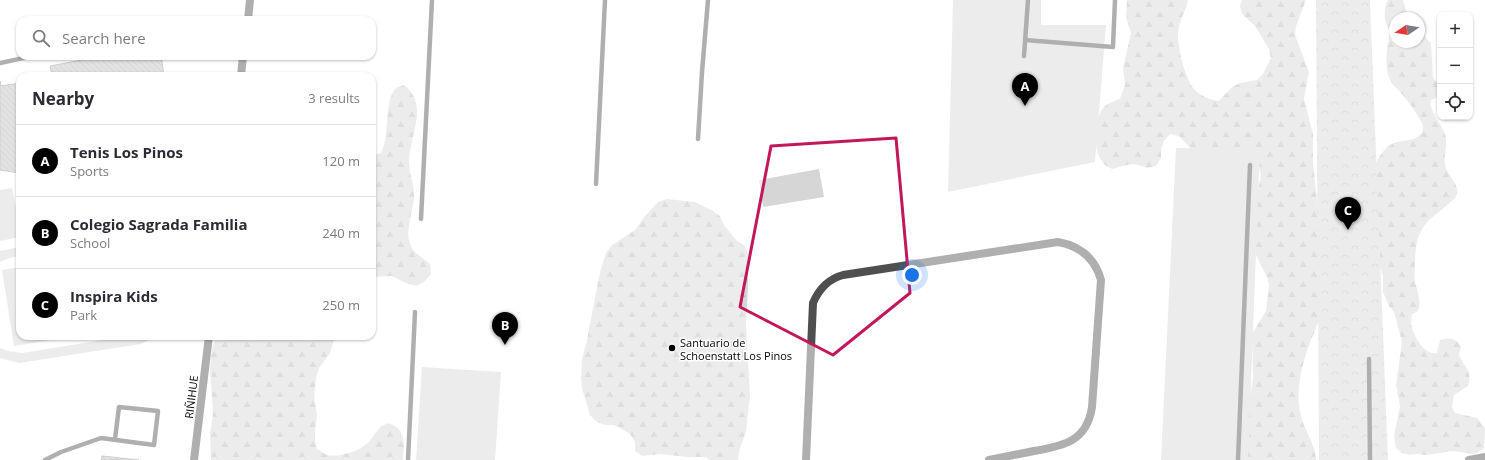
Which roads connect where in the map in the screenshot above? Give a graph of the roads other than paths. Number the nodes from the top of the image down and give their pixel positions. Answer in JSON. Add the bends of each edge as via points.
{"nodes":[{"id":1,"x":250,"y":0,"type":"edge"},
{"id":2,"x":432,"y":0,"type":"edge"},
{"id":3,"x":605,"y":0,"type":"edge"},
{"id":4,"x":708,"y":0,"type":"edge"},
{"id":5,"x":1028,"y":0,"type":"edge"},
{"id":6,"x":1114,"y":0,"type":"edge"},
{"id":7,"x":248,"y":16,"type":"edge"},
{"id":8,"x":1025,"y":40,"type":"junction"},
{"id":9,"x":1024,"y":56,"type":"dead end"},
{"id":10,"x":16,"y":59,"type":"edge"},
{"id":11,"x":243,"y":60,"type":"edge"},
{"id":12,"x":0,"y":62,"type":"edge"},
{"id":13,"x":242,"y":72,"type":"edge"},
{"id":14,"x":698,"y":139,"type":"dead end"},
{"id":15,"x":1250,"y":165,"type":"dead end"},
{"id":16,"x":596,"y":184,"type":"dead end"},
{"id":17,"x":421,"y":219,"type":"dead end"},
{"id":18,"x":415,"y":312,"type":"dead end"},
{"id":19,"x":209,"y":340,"type":"edge"},
{"id":20,"x":1369,"y":359,"type":"dead end"},
{"id":21,"x":115,"y":440,"type":"junction"},
{"id":22,"x":1485,"y":457,"type":"edge"},
{"id":23,"x":45,"y":460,"type":"edge"},
{"id":24,"x":194,"y":460,"type":"edge"},
{"id":25,"x":408,"y":460,"type":"edge"},
{"id":26,"x":806,"y":460,"type":"edge"},
{"id":27,"x":989,"y":460,"type":"edge"},
{"id":28,"x":1238,"y":460,"type":"edge"},
{"id":29,"x":1370,"y":460,"type":"edge"},
{"id":30,"x":1469,"y":460,"type":"edge"}],
"edges":[{"from":1,"to":7,"type":"street"},
{"from":2,"to":17,"type":"lane"},
{"from":3,"to":16,"type":"lane"},
{"from":4,"to":14,"type":"lane"},
{"from":5,"to":8,"type":"lane"},
{"from":6,"to":8,"type":"lane","via":[[1112,47]]},
{"from":8,"to":9,"type":"lane"},
{"from":10,"to":12,"type":"lane"},
{"from":11,"to":13,"type":"street"},
{"from":15,"to":28,"type":"lane"},
{"from":18,"to":25,"type":"lane"},
{"from":19,"to":24,"type":"street","name":"RIÑIHUE"},
{"from":20,"to":29,"type":"lane"},
{"from":21,"to":21,"type":"lane","via":[[154,445],[158,411],[118,407]]},
{"from":21,"to":23,"type":"lane","via":[[101,438]]},
{"from":22,"to":30,"type":"street"},
{"from":26,"to":27,"type":"street","via":[[813,303],[827,282],[843,275],[1058,242],[1075,246],[1092,261],[1101,280],[1092,407],[1088,423],[1079,436],[1063,445]]}]}
